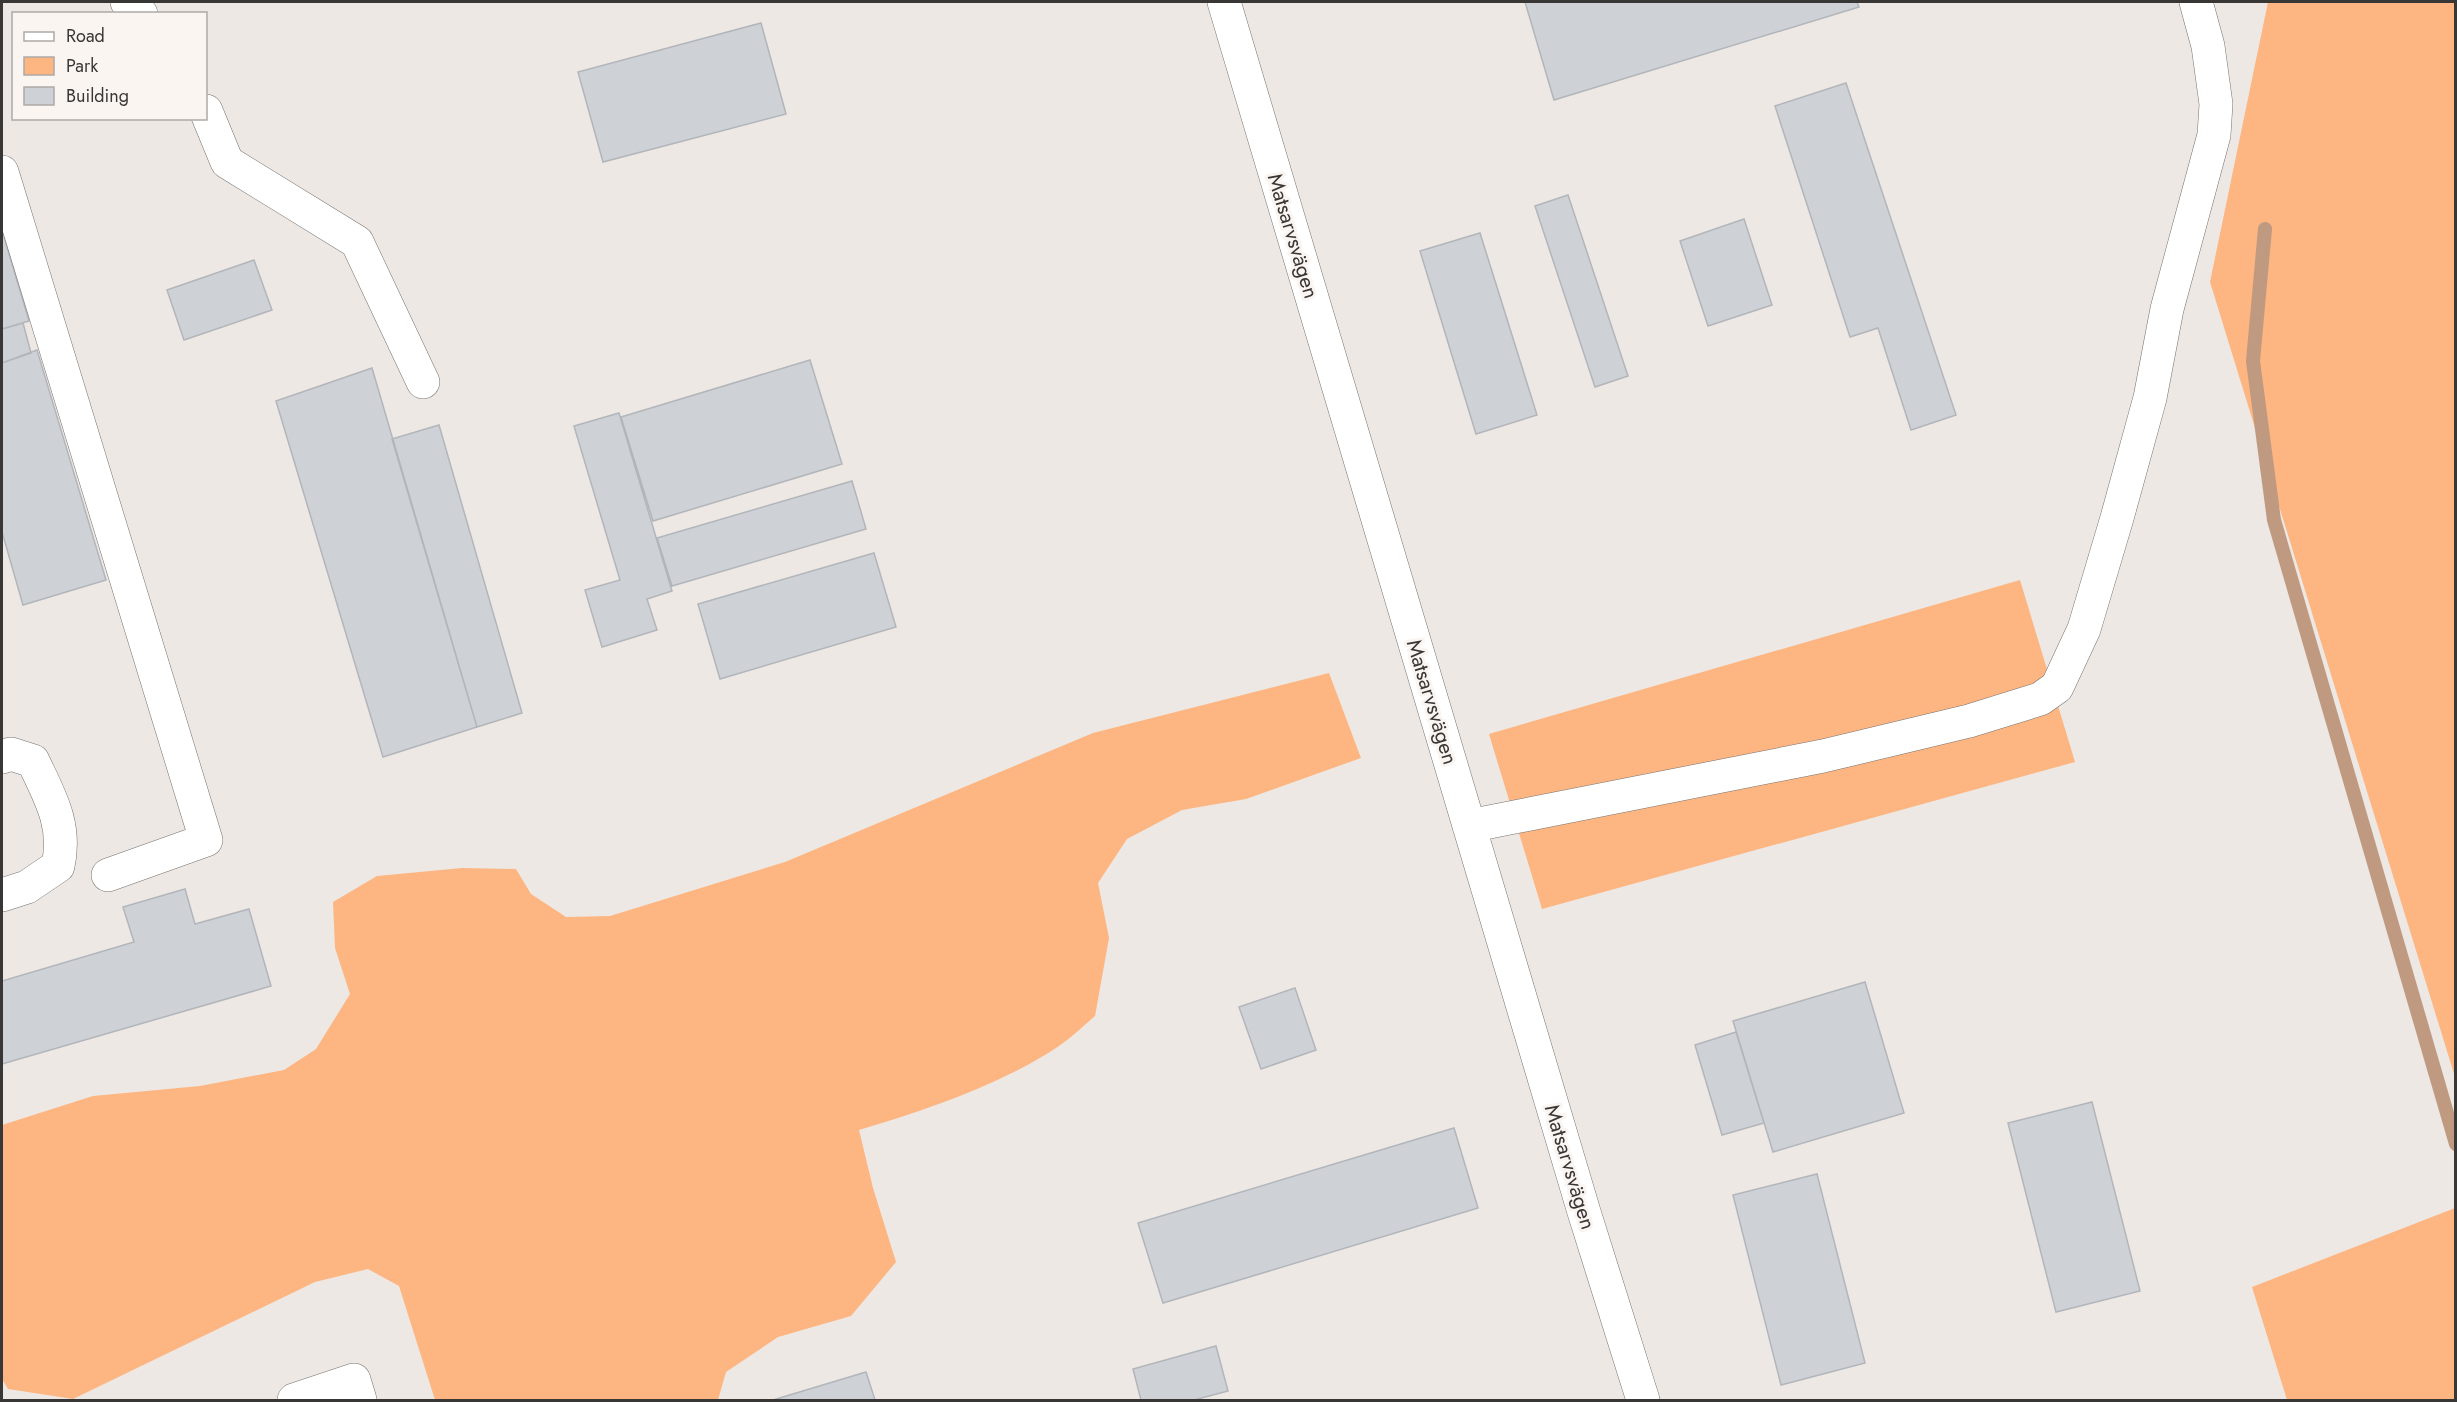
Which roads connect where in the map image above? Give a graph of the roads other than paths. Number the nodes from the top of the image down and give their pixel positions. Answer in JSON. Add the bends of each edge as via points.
{"nodes":[{"id":1,"x":1224,"y":2,"type":"edge"},
{"id":2,"x":2196,"y":2,"type":"edge"},
{"id":3,"x":207,"y":113,"type":"edge"},
{"id":4,"x":2,"y":172,"type":"edge"},
{"id":5,"x":423,"y":382,"type":"dead end"},
{"id":6,"x":2,"y":757,"type":"edge"},
{"id":7,"x":1468,"y":826,"type":"junction"},
{"id":8,"x":108,"y":875,"type":"dead end"},
{"id":9,"x":2,"y":896,"type":"edge"},
{"id":10,"x":294,"y":1401,"type":"edge"},
{"id":11,"x":360,"y":1401,"type":"edge"},
{"id":12,"x":1643,"y":1401,"type":"edge"}],
"edges":[{"from":1,"to":7,"type":"street","name":"Matsarvsvägen"},
{"from":2,"to":7,"type":"street","via":[[2208,46],[2216,104],[2214,135],[2117,518],[2084,629],[2057,687],[2040,699],[1969,721],[1823,756]]},
{"from":3,"to":5,"type":"street","via":[[227,162],[357,242]]},
{"from":4,"to":8,"type":"street","via":[[206,840]]},
{"from":6,"to":9,"type":"street","via":[[11,754],[33,761],[57,813],[62,847],[58,866],[27,887]]},
{"from":7,"to":12,"type":"street","name":"Matsarvsvägen"},
{"from":10,"to":11,"type":"street","via":[[354,1380]]}]}
